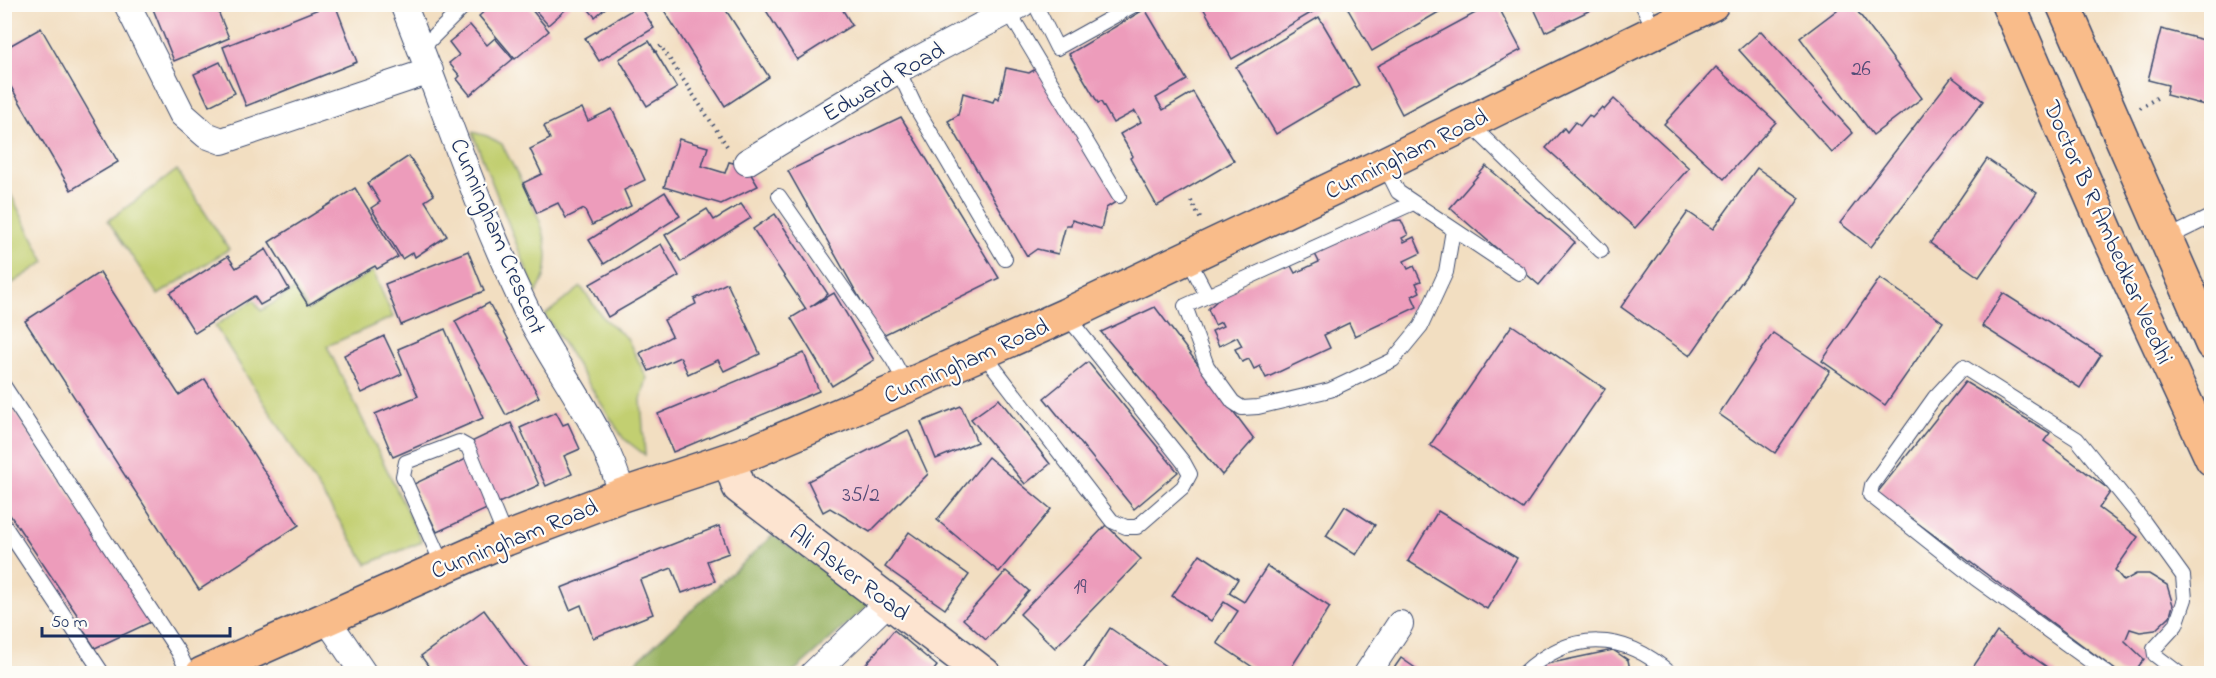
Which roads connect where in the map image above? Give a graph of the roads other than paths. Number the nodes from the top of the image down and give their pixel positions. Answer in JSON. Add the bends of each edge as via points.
{"nodes":[{"id":1,"x":127,"y":4,"type":"edge"},
{"id":2,"x":403,"y":4,"type":"edge"},
{"id":3,"x":466,"y":4,"type":"edge"},
{"id":4,"x":1136,"y":4,"type":"edge"},
{"id":5,"x":1712,"y":4,"type":"edge"},
{"id":6,"x":2008,"y":4,"type":"edge"},
{"id":7,"x":2063,"y":4,"type":"edge"},
{"id":8,"x":1018,"y":7,"type":"edge"},
{"id":9,"x":1649,"y":18,"type":"edge"},
{"id":10,"x":425,"y":60,"type":"junction"},
{"id":11,"x":898,"y":70,"type":"junction"},
{"id":12,"x":1469,"y":123,"type":"junction"},
{"id":13,"x":747,"y":162,"type":"road end"},
{"id":14,"x":1384,"y":164,"type":"junction"},
{"id":15,"x":779,"y":196,"type":"dead end"},
{"id":16,"x":1119,"y":196,"type":"dead end"},
{"id":17,"x":1413,"y":203,"type":"junction"},
{"id":18,"x":2211,"y":216,"type":"edge"},
{"id":19,"x":1452,"y":230,"type":"junction"},
{"id":20,"x":2165,"y":238,"type":"junction"},
{"id":21,"x":1601,"y":251,"type":"dead end"},
{"id":22,"x":1186,"y":256,"type":"junction"},
{"id":23,"x":1005,"y":258,"type":"dead end"},
{"id":24,"x":1519,"y":273,"type":"dead end"},
{"id":25,"x":1207,"y":295,"type":"junction"},
{"id":26,"x":1066,"y":315,"type":"junction"},
{"id":27,"x":2211,"y":344,"type":"edge"},
{"id":28,"x":982,"y":352,"type":"junction"},
{"id":29,"x":4,"y":386,"type":"edge"},
{"id":30,"x":907,"y":387,"type":"junction"},
{"id":31,"x":2211,"y":459,"type":"edge"},
{"id":32,"x":729,"y":460,"type":"junction"},
{"id":33,"x":622,"y":495,"type":"junction"},
{"id":34,"x":4,"y":525,"type":"edge"},
{"id":35,"x":506,"y":539,"type":"junction"},
{"id":36,"x":443,"y":566,"type":"junction"},
{"id":37,"x":889,"y":601,"type":"junction"},
{"id":38,"x":326,"y":618,"type":"junction"},
{"id":39,"x":1400,"y":624,"type":"dead end"},
{"id":40,"x":103,"y":674,"type":"edge"},
{"id":41,"x":189,"y":674,"type":"edge"},
{"id":42,"x":202,"y":674,"type":"edge"},
{"id":43,"x":364,"y":674,"type":"edge"},
{"id":44,"x":813,"y":674,"type":"edge"},
{"id":45,"x":984,"y":674,"type":"edge"},
{"id":46,"x":1367,"y":674,"type":"edge"},
{"id":47,"x":1523,"y":674,"type":"edge"},
{"id":48,"x":1671,"y":674,"type":"edge"},
{"id":49,"x":2108,"y":674,"type":"edge"},
{"id":50,"x":2180,"y":674,"type":"edge"}],
"edges":[{"from":1,"to":10,"type":"street","via":[[182,114],[206,135],[222,141]]},
{"from":2,"to":10,"type":"street","name":"Cunningham Crescent"},
{"from":3,"to":10,"type":"lane"},
{"from":4,"to":8,"type":"lane","via":[[1057,48]]},
{"from":5,"to":9,"type":"main road","name":"Cunningham Road"},
{"from":6,"to":31,"type":"main road","name":"Doctor B R Ambedkar Veedhi"},
{"from":7,"to":20,"type":"main road","name":"Doctor B R Ambedkar Veedhi"},
{"from":8,"to":11,"type":"street","name":"Edward Road"},
{"from":8,"to":16,"type":"lane"},
{"from":9,"to":12,"type":"main road","name":"Cunningham Road"},
{"from":10,"to":33,"type":"street","name":"Cunningham Crescent","via":[[523,304],[593,426],[616,472]]},
{"from":11,"to":13,"type":"street","name":"Edward Road"},
{"from":11,"to":23,"type":"lane","via":[[915,106]]},
{"from":12,"to":14,"type":"main road","name":"Cunningham Road"},
{"from":12,"to":21,"type":"lane"},
{"from":14,"to":17,"type":"lane","via":[[1398,192]]},
{"from":14,"to":22,"type":"main road","name":"Cunningham Road"},
{"from":15,"to":30,"type":"lane","via":[[893,360]]},
{"from":17,"to":19,"type":"lane"},
{"from":17,"to":25,"type":"lane"},
{"from":18,"to":20,"type":"lane"},
{"from":19,"to":24,"type":"lane"},
{"from":19,"to":25,"type":"lane","via":[[1446,272],[1422,326],[1393,360],[1330,390],[1258,408],[1242,408],[1233,402],[1207,366],[1185,306]]},
{"from":20,"to":27,"type":"main road","name":"Doctor B R Ambedkar Veedhi"},
{"from":22,"to":25,"type":"lane"},
{"from":22,"to":26,"type":"main road","name":"Cunningham Road"},
{"from":26,"to":28,"type":"main road","name":"Cunningham Road"},
{"from":26,"to":28,"type":"lane","via":[[1190,474],[1183,487],[1137,527],[1112,521]]},
{"from":28,"to":30,"type":"main road","name":"Cunningham Road"},
{"from":29,"to":41,"type":"lane"},
{"from":30,"to":32,"type":"main road","name":"Cunningham Road"},
{"from":32,"to":33,"type":"main road","name":"Cunningham Road"},
{"from":32,"to":37,"type":"street","name":"Ali Asker Road","via":[[739,487]]},
{"from":33,"to":35,"type":"main road","name":"Cunningham Road"},
{"from":34,"to":40,"type":"lane"},
{"from":35,"to":36,"type":"main road","name":"Cunningham Road"},
{"from":35,"to":36,"type":"lane","via":[[468,447],[459,442],[406,462],[404,476]]},
{"from":36,"to":38,"type":"main road","name":"Cunningham Road"},
{"from":37,"to":44,"type":"street"},
{"from":37,"to":45,"type":"street","name":"Ali Asker Road"},
{"from":38,"to":42,"type":"main road","name":"Cunningham Road","via":[[247,663]]},
{"from":38,"to":43,"type":"street"},
{"from":39,"to":46,"type":"street"},
{"from":47,"to":48,"type":"lane","via":[[1551,652],[1596,641],[1624,644],[1641,651]]},
{"from":49,"to":50,"type":"lane","via":[[1975,578],[1870,495],[1872,485],[1935,397],[1963,367],[2077,439],[2183,576],[2185,599],[2176,625],[2154,649],[2155,655]]}]}
